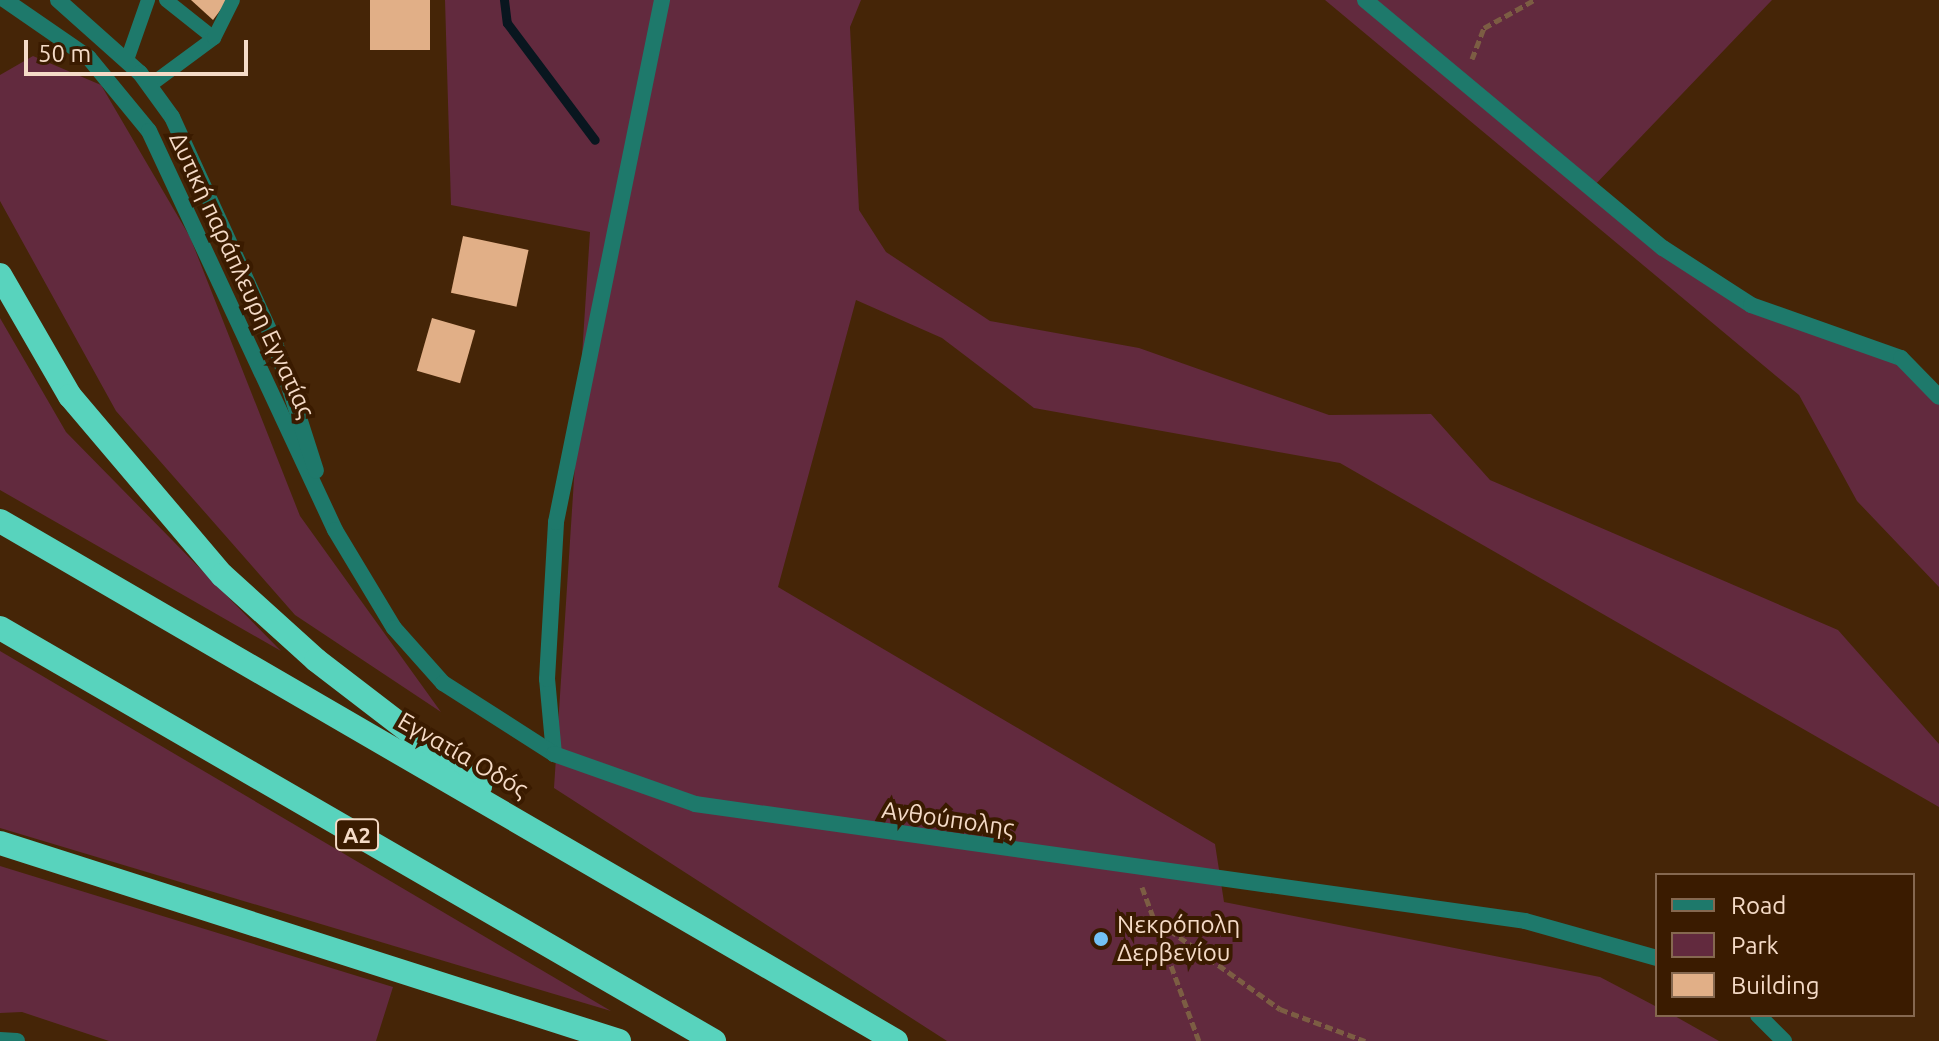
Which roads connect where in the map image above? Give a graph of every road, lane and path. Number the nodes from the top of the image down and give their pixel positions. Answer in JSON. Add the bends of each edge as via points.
{"nodes":[{"id":1,"x":5,"y":0,"type":"edge"},
{"id":2,"x":58,"y":0,"type":"edge"},
{"id":3,"x":148,"y":0,"type":"edge"},
{"id":4,"x":166,"y":0,"type":"edge"},
{"id":5,"x":233,"y":0,"type":"edge"},
{"id":6,"x":662,"y":0,"type":"edge"},
{"id":7,"x":1365,"y":0,"type":"edge"},
{"id":8,"x":1534,"y":0,"type":"edge"},
{"id":9,"x":214,"y":38,"type":"junction"},
{"id":10,"x":127,"y":60,"type":"junction"},
{"id":11,"x":149,"y":86,"type":"junction"},
{"id":12,"x":1488,"y":101,"type":"junction"},
{"id":13,"x":0,"y":275,"type":"edge"},
{"id":14,"x":1939,"y":397,"type":"edge"},
{"id":15,"x":0,"y":521,"type":"edge"},
{"id":16,"x":335,"y":530,"type":"junction"},
{"id":17,"x":0,"y":628,"type":"edge"},
{"id":18,"x":554,"y":754,"type":"junction"},
{"id":19,"x":508,"y":812,"type":"junction"},
{"id":20,"x":0,"y":843,"type":"edge"},
{"id":21,"x":1138,"y":871,"type":"junction"},
{"id":22,"x":1150,"y":916,"type":"junction"},
{"id":23,"x":1655,"y":957,"type":"edge"},
{"id":24,"x":1760,"y":1017,"type":"edge"},
{"id":25,"x":0,"y":1040,"type":"edge"},
{"id":26,"x":13,"y":1041,"type":"edge"},
{"id":27,"x":619,"y":1041,"type":"edge"},
{"id":28,"x":714,"y":1041,"type":"edge"},
{"id":29,"x":896,"y":1041,"type":"edge"},
{"id":30,"x":1199,"y":1041,"type":"edge"},
{"id":31,"x":1365,"y":1041,"type":"edge"},
{"id":32,"x":1784,"y":1041,"type":"edge"}],
"edges":[{"from":1,"to":16,"type":"street","name":"Δυτική παράπλευρη Εγνατίας","via":[[89,58],[149,131]]},
{"from":2,"to":10,"type":"street","name":"Δυτική παράπλευρη Εγνατίας"},
{"from":3,"to":10,"type":"lane"},
{"from":4,"to":9,"type":"lane"},
{"from":5,"to":9,"type":"lane"},
{"from":6,"to":18,"type":"street","via":[[556,522],[547,679]]},
{"from":7,"to":12,"type":"street"},
{"from":8,"to":12,"type":"path","via":[[1484,28],[1471,57]]},
{"from":9,"to":11,"type":"lane"},
{"from":10,"to":11,"type":"street","name":"Δυτική παράπλευρη Εγνατίας"},
{"from":11,"to":16,"type":"street","name":"Δυτική παράπλευρη Εγνατίας","via":[[200,171],[275,343]]},
{"from":12,"to":14,"type":"street","via":[[1663,248],[1751,305],[1901,358]]},
{"from":13,"to":19,"type":"highway","via":[[70,396],[222,575]]},
{"from":15,"to":19,"type":"highway","name":"Εγνατία Οδός"},
{"from":16,"to":18,"type":"street","name":"Ανθούπολης","via":[[417,657],[443,683]]},
{"from":17,"to":28,"type":"highway","number":"Α2"},
{"from":18,"to":21,"type":"street","name":"Ανθούπολης","via":[[695,804]]},
{"from":19,"to":29,"type":"highway","name":"Εγνατία Οδός"},
{"from":20,"to":27,"type":"highway"},
{"from":21,"to":22,"type":"path"},
{"from":21,"to":23,"type":"street","name":"Ανθούπολης","via":[[1525,921]]},
{"from":22,"to":30,"type":"path"},
{"from":22,"to":31,"type":"path","via":[[1280,1009]]},
{"from":24,"to":32,"type":"street"},
{"from":25,"to":26,"type":"street"}]}
